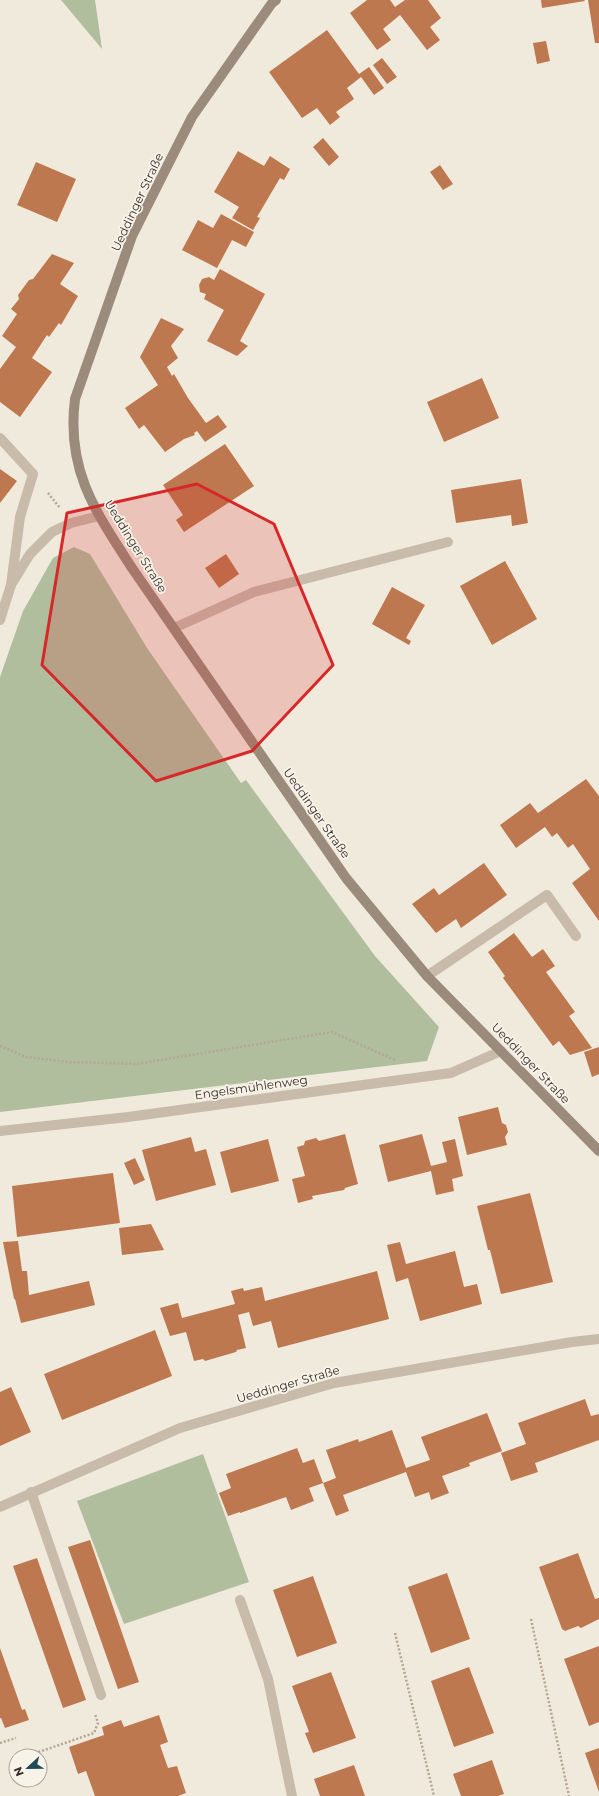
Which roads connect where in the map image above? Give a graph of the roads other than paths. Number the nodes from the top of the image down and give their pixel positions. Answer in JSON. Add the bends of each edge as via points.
{"nodes":[{"id":1,"x":276,"y":0,"type":"edge"},
{"id":2,"x":0,"y":438,"type":"edge"},
{"id":3,"x":99,"y":516,"type":"junction"},
{"id":4,"x":448,"y":542,"type":"dead end"},
{"id":5,"x":11,"y":585,"type":"junction"},
{"id":6,"x":0,"y":620,"type":"edge"},
{"id":7,"x":174,"y":628,"type":"junction"},
{"id":8,"x":576,"y":936,"type":"dead end"},
{"id":9,"x":427,"y":976,"type":"junction"},
{"id":10,"x":501,"y":1050,"type":"junction"},
{"id":11,"x":0,"y":1131,"type":"edge"},
{"id":12,"x":599,"y":1151,"type":"edge"},
{"id":13,"x":599,"y":1340,"type":"edge"},
{"id":14,"x":31,"y":1492,"type":"junction"},
{"id":15,"x":0,"y":1507,"type":"edge"},
{"id":16,"x":240,"y":1600,"type":"dead end"},
{"id":17,"x":101,"y":1695,"type":"road end"},
{"id":18,"x":292,"y":1796,"type":"edge"}],
"edges":[{"from":1,"to":3,"type":"street","name":"Ueddinger Straße","via":[[192,117],[132,236],[95,340],[75,399],[72,420],[79,471]]},
{"from":2,"to":5,"type":"street","via":[[33,474],[20,517]]},
{"from":3,"to":5,"type":"street","via":[[71,523],[52,532],[30,554]]},
{"from":3,"to":7,"type":"street","name":"Ueddinger Straße"},
{"from":4,"to":7,"type":"street","via":[[254,592]]},
{"from":5,"to":6,"type":"street"},
{"from":7,"to":9,"type":"street","name":"Ueddinger Straße","via":[[346,878]]},
{"from":8,"to":9,"type":"street","via":[[547,895]]},
{"from":9,"to":10,"type":"street","name":"Ueddinger Straße"},
{"from":10,"to":11,"type":"street","name":"Engelsmühlenweg","via":[[451,1073],[128,1117]]},
{"from":10,"to":12,"type":"street","name":"Ueddinger Straße"},
{"from":13,"to":14,"type":"street","name":"Ueddinger Straße","via":[[572,1342],[334,1383],[180,1428]]},
{"from":14,"to":15,"type":"street","name":"Ueddinger Straße"},
{"from":14,"to":17,"type":"street"},
{"from":16,"to":18,"type":"street","via":[[268,1679]]}]}
